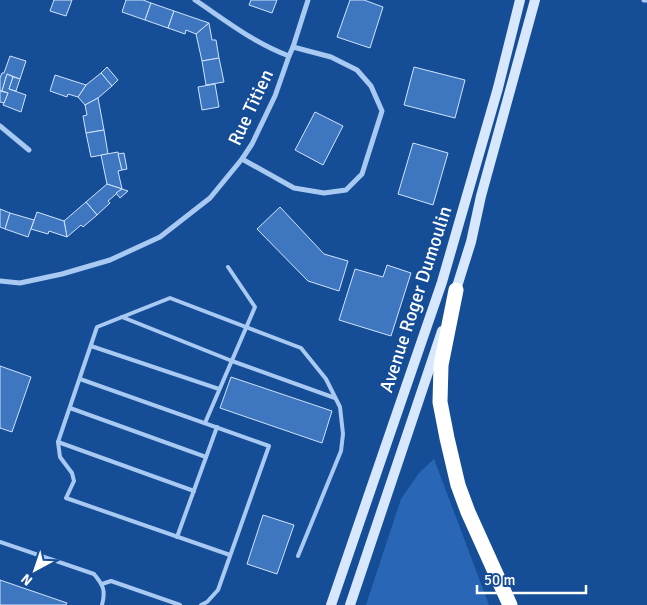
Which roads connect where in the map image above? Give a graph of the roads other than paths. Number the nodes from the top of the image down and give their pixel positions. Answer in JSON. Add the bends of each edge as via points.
{"nodes":[{"id":1,"x":195,"y":0,"type":"edge"},
{"id":2,"x":308,"y":0,"type":"edge"},
{"id":3,"x":519,"y":0,"type":"edge"},
{"id":4,"x":534,"y":2,"type":"edge"},
{"id":5,"x":293,"y":47,"type":"junction"},
{"id":6,"x":289,"y":56,"type":"junction"},
{"id":7,"x":0,"y":126,"type":"edge"},
{"id":8,"x":29,"y":150,"type":"dead end"},
{"id":9,"x":242,"y":159,"type":"junction"},
{"id":10,"x":228,"y":267,"type":"dead end"},
{"id":11,"x":0,"y":281,"type":"edge"},
{"id":12,"x":456,"y":290,"type":"junction"},
{"id":13,"x":122,"y":318,"type":"junction"},
{"id":14,"x":247,"y":327,"type":"junction"},
{"id":15,"x":91,"y":346,"type":"junction"},
{"id":16,"x":232,"y":361,"type":"junction"},
{"id":17,"x":80,"y":379,"type":"junction"},
{"id":18,"x":219,"y":389,"type":"junction"},
{"id":19,"x":335,"y":398,"type":"junction"},
{"id":20,"x":70,"y":408,"type":"junction"},
{"id":21,"x":205,"y":423,"type":"junction"},
{"id":22,"x":216,"y":427,"type":"junction"},
{"id":23,"x":58,"y":442,"type":"junction"},
{"id":24,"x":206,"y":456,"type":"junction"},
{"id":25,"x":194,"y":490,"type":"junction"},
{"id":26,"x":177,"y":536,"type":"junction"},
{"id":27,"x":0,"y":542,"type":"edge"},
{"id":28,"x":230,"y":555,"type":"junction"},
{"id":29,"x":298,"y":556,"type":"dead end"},
{"id":30,"x":102,"y":584,"type":"junction"},
{"id":31,"x":102,"y":605,"type":"edge"},
{"id":32,"x":180,"y":605,"type":"edge"},
{"id":33,"x":201,"y":605,"type":"edge"},
{"id":34,"x":331,"y":605,"type":"edge"},
{"id":35,"x":350,"y":605,"type":"edge"},
{"id":36,"x":510,"y":605,"type":"edge"}],
"edges":[{"from":1,"to":6,"type":"street","via":[[254,39]]},
{"from":2,"to":5,"type":"street","name":"Rue Titien"},
{"from":3,"to":4,"type":"street"},
{"from":3,"to":34,"type":"main road","name":"Avenue Roger Dumoulin","via":[[498,88],[442,282]]},
{"from":4,"to":12,"type":"main road","name":"Avenue Roger Dumoulin"},
{"from":5,"to":6,"type":"street","name":"Rue Titien"},
{"from":5,"to":9,"type":"street","via":[[331,57],[357,70],[371,86],[382,111],[362,174],[346,190],[324,193],[294,188]]},
{"from":6,"to":9,"type":"street","name":"Rue Titien","via":[[275,96]]},
{"from":7,"to":8,"type":"street"},
{"from":9,"to":11,"type":"street","name":"Rue Titien","via":[[210,198],[160,238],[110,260],[62,274],[20,283]]},
{"from":10,"to":14,"type":"lane","via":[[255,307]]},
{"from":12,"to":35,"type":"main road","name":"Avenue Roger Dumoulin"},
{"from":12,"to":36,"type":"highway","via":[[441,365],[440,402],[458,485]]},
{"from":13,"to":14,"type":"lane","via":[[170,298]]},
{"from":13,"to":15,"type":"lane","via":[[97,328]]},
{"from":13,"to":16,"type":"lane"},
{"from":14,"to":16,"type":"lane"},
{"from":14,"to":19,"type":"lane","via":[[301,348],[326,379]]},
{"from":15,"to":17,"type":"lane"},
{"from":15,"to":18,"type":"lane"},
{"from":16,"to":18,"type":"lane"},
{"from":16,"to":19,"type":"lane"},
{"from":17,"to":20,"type":"lane"},
{"from":17,"to":21,"type":"lane"},
{"from":18,"to":21,"type":"lane"},
{"from":19,"to":29,"type":"lane","via":[[340,407],[341,451]]},
{"from":20,"to":23,"type":"lane"},
{"from":20,"to":24,"type":"lane"},
{"from":21,"to":22,"type":"lane"},
{"from":22,"to":24,"type":"lane"},
{"from":22,"to":28,"type":"lane","via":[[269,446]]},
{"from":23,"to":25,"type":"lane"},
{"from":23,"to":26,"type":"lane","via":[[60,457],[74,481],[66,498]]},
{"from":24,"to":25,"type":"lane"},
{"from":25,"to":26,"type":"lane"},
{"from":26,"to":28,"type":"lane"},
{"from":27,"to":30,"type":"lane","via":[[94,574]]},
{"from":28,"to":33,"type":"lane","via":[[218,590]]},
{"from":30,"to":31,"type":"lane","via":[[105,595]]},
{"from":30,"to":32,"type":"lane","via":[[110,580]]}]}
